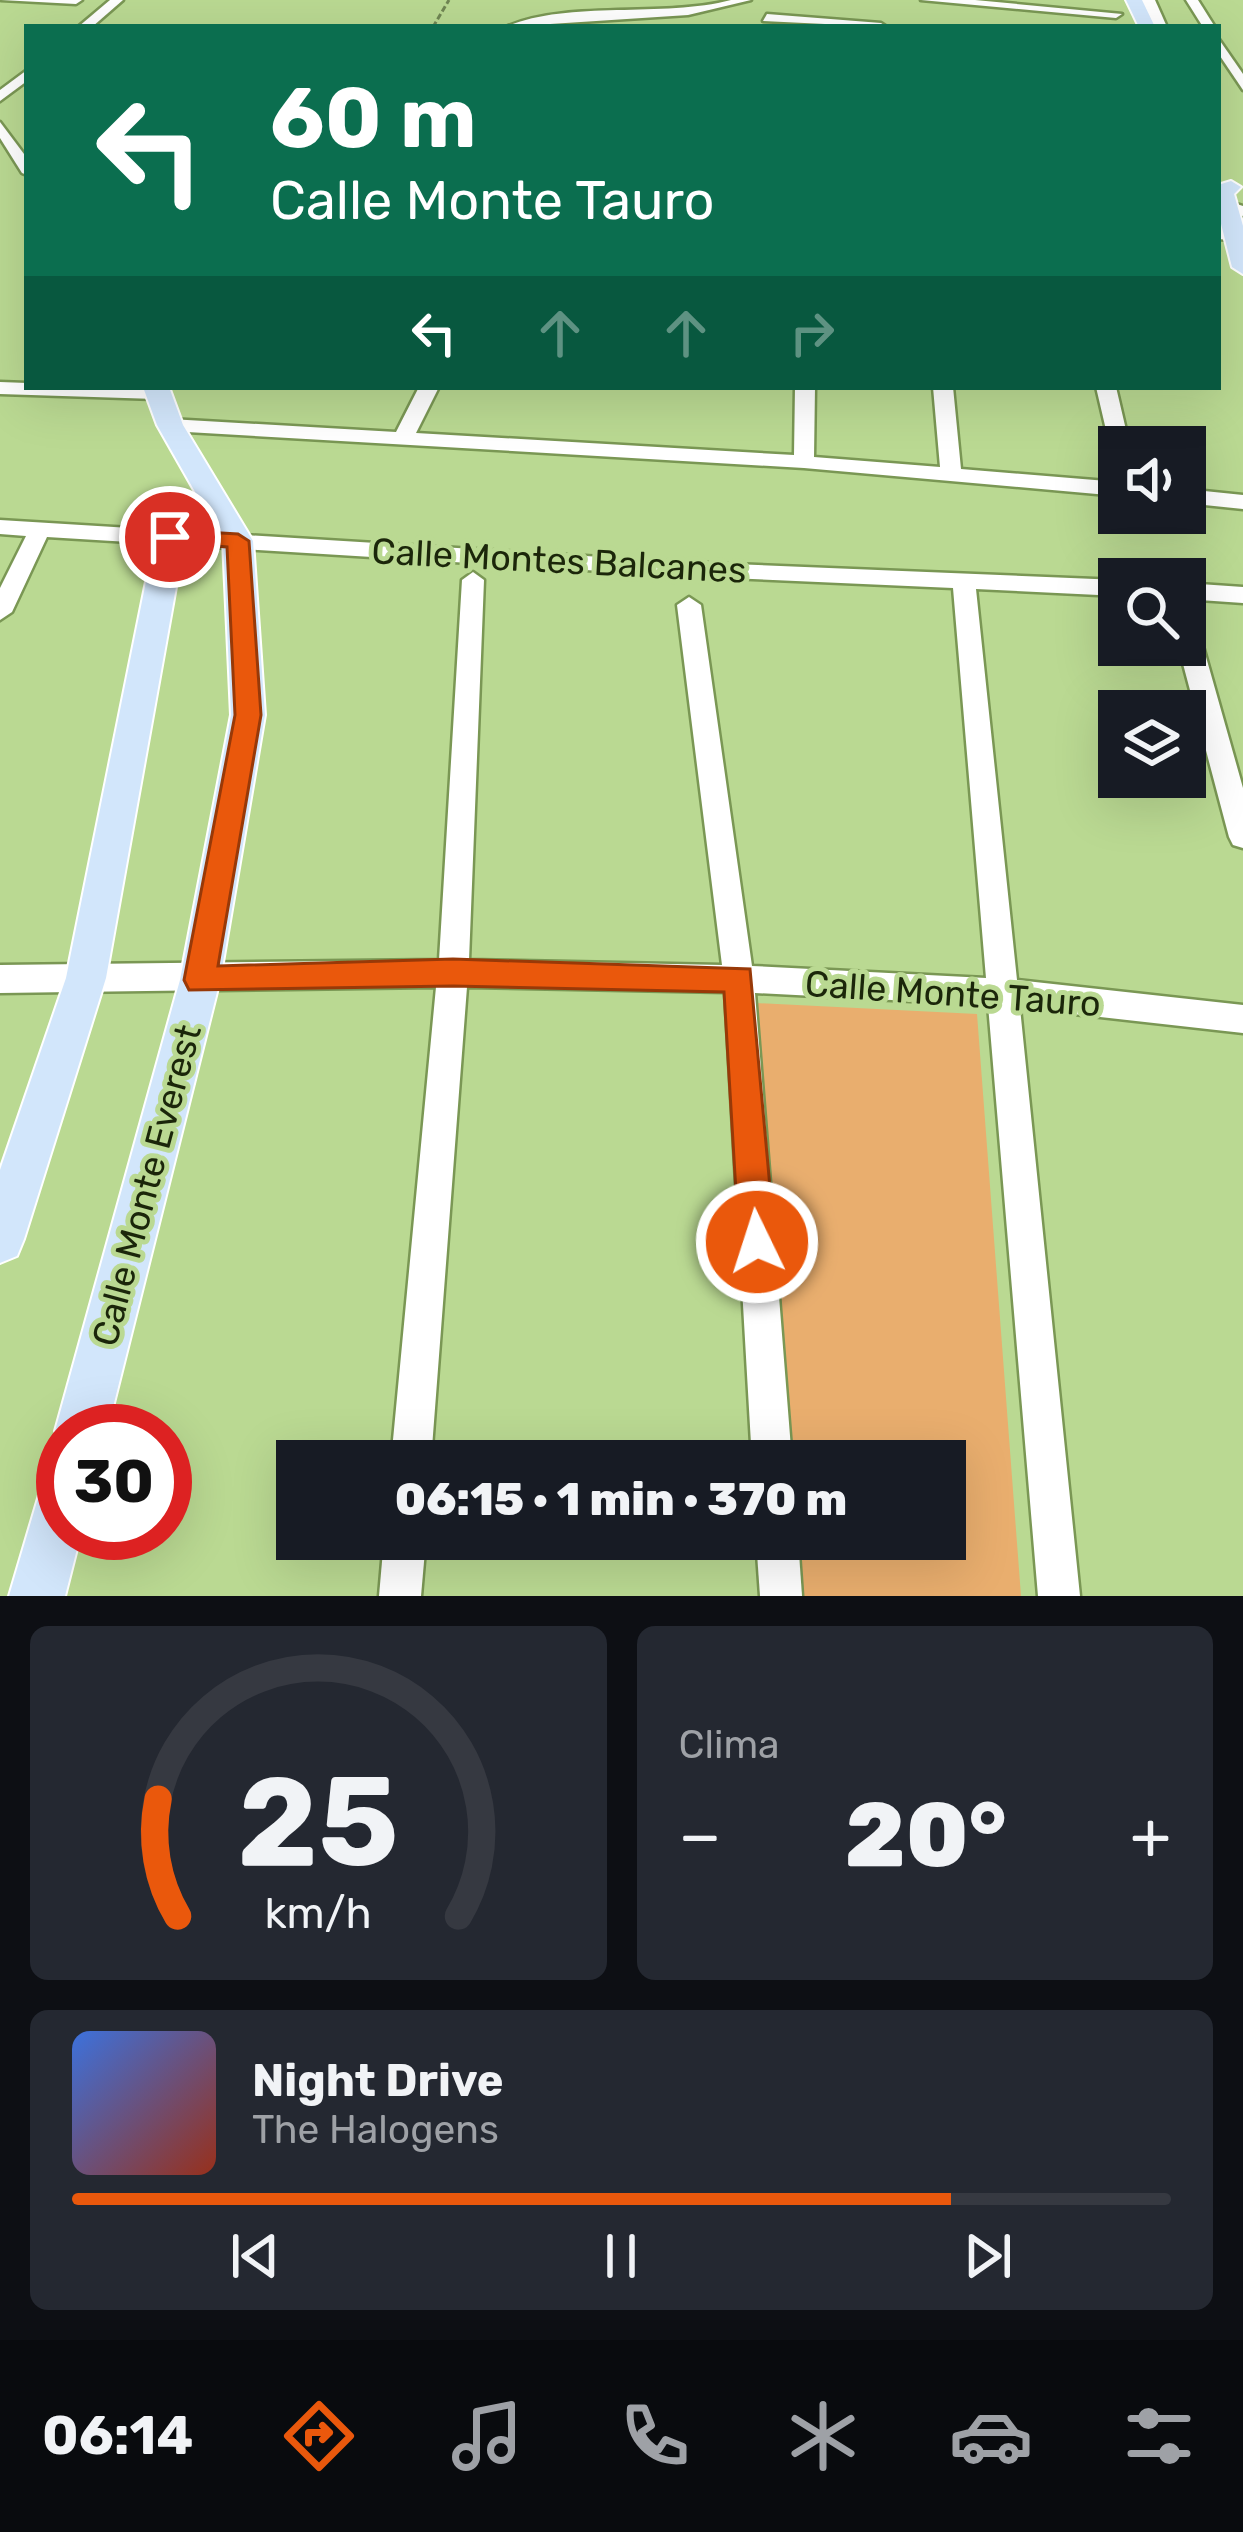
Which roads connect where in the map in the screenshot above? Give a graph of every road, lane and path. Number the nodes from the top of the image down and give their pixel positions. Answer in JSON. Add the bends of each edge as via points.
{"nodes":[{"id":1,"x":7,"y":0,"type":"edge"},
{"id":2,"x":76,"y":0,"type":"edge"},
{"id":3,"x":117,"y":0,"type":"edge"},
{"id":4,"x":669,"y":0,"type":"edge"},
{"id":5,"x":692,"y":0,"type":"edge"},
{"id":6,"x":745,"y":0,"type":"edge"},
{"id":7,"x":767,"y":0,"type":"edge"},
{"id":8,"x":810,"y":0,"type":"edge"},
{"id":9,"x":927,"y":0,"type":"edge"},
{"id":10,"x":1087,"y":12,"type":"junction"},
{"id":11,"x":1116,"y":14,"type":"dead end"},
{"id":12,"x":767,"y":18,"type":"dead end"},
{"id":13,"x":801,"y":21,"type":"junction"},
{"id":14,"x":88,"y":24,"type":"edge"},
{"id":15,"x":529,"y":24,"type":"edge"},
{"id":16,"x":592,"y":24,"type":"edge"},
{"id":17,"x":841,"y":24,"type":"edge"},
{"id":18,"x":1091,"y":24,"type":"edge"},
{"id":19,"x":1221,"y":46,"type":"edge"},
{"id":20,"x":1239,"y":72,"type":"edge"},
{"id":21,"x":24,"y":77,"type":"edge"},
{"id":22,"x":0,"y":97,"type":"edge"},
{"id":23,"x":2,"y":128,"type":"edge"},
{"id":24,"x":24,"y":165,"type":"edge"},
{"id":25,"x":1231,"y":196,"type":"edge"},
{"id":26,"x":1231,"y":235,"type":"edge"},
{"id":27,"x":1243,"y":267,"type":"edge"},
{"id":28,"x":156,"y":390,"type":"edge"},
{"id":29,"x":428,"y":390,"type":"edge"},
{"id":30,"x":806,"y":390,"type":"edge"},
{"id":31,"x":943,"y":390,"type":"edge"},
{"id":32,"x":1107,"y":390,"type":"edge"},
{"id":33,"x":170,"y":425,"type":"junction"},
{"id":34,"x":1115,"y":426,"type":"edge"},
{"id":35,"x":405,"y":435,"type":"junction"},
{"id":36,"x":804,"y":461,"type":"junction"},
{"id":37,"x":950,"y":474,"type":"junction"},
{"id":38,"x":1098,"y":487,"type":"edge"},
{"id":39,"x":1206,"y":498,"type":"edge"},
{"id":40,"x":1243,"y":502,"type":"edge"},
{"id":41,"x":0,"y":527,"type":"edge"},
{"id":42,"x":40,"y":530,"type":"junction"},
{"id":43,"x":170,"y":537,"type":"junction"},
{"id":44,"x":238,"y":541,"type":"junction"},
{"id":45,"x":473,"y":580,"type":"dead end"},
{"id":46,"x":964,"y":580,"type":"junction"},
{"id":47,"x":1098,"y":587,"type":"edge"},
{"id":48,"x":1206,"y":593,"type":"edge"},
{"id":49,"x":1243,"y":595,"type":"edge"},
{"id":50,"x":688,"y":605,"type":"dead end"},
{"id":51,"x":0,"y":612,"type":"edge"},
{"id":52,"x":1196,"y":666,"type":"edge"},
{"id":53,"x":1243,"y":837,"type":"edge"},
{"id":54,"x":453,"y":973,"type":"junction"},
{"id":55,"x":86,"y":977,"type":"junction"},
{"id":56,"x":739,"y":979,"type":"junction"},
{"id":57,"x":0,"y":980,"type":"edge"},
{"id":58,"x":200,"y":980,"type":"junction"},
{"id":59,"x":1000,"y":992,"type":"junction"},
{"id":60,"x":1243,"y":1018,"type":"edge"},
{"id":61,"x":0,"y":1239,"type":"edge"},
{"id":62,"x":87,"y":1404,"type":"edge"},
{"id":63,"x":414,"y":1440,"type":"edge"},
{"id":64,"x":771,"y":1440,"type":"edge"},
{"id":65,"x":46,"y":1560,"type":"edge"},
{"id":66,"x":403,"y":1560,"type":"edge"},
{"id":67,"x":778,"y":1560,"type":"edge"},
{"id":68,"x":37,"y":1596,"type":"edge"},
{"id":69,"x":400,"y":1596,"type":"edge"},
{"id":70,"x":781,"y":1596,"type":"edge"},
{"id":71,"x":1059,"y":1596,"type":"edge"}],
"edges":[{"from":1,"to":2,"type":"street"},
{"from":3,"to":14,"type":"street"},
{"from":4,"to":5,"type":"street"},
{"from":6,"to":15,"type":"street"},
{"from":7,"to":16,"type":"street","via":[[708,17]]},
{"from":8,"to":13,"type":"street"},
{"from":9,"to":10,"type":"street"},
{"from":10,"to":11,"type":"street"},
{"from":10,"to":18,"type":"street"},
{"from":12,"to":13,"type":"street"},
{"from":13,"to":17,"type":"street"},
{"from":19,"to":20,"type":"street"},
{"from":21,"to":22,"type":"street"},
{"from":23,"to":24,"type":"street"},
{"from":25,"to":26,"type":"main road"},
{"from":26,"to":27,"type":"main road"},
{"from":28,"to":33,"type":"main road","name":"Calle Monte Everest"},
{"from":29,"to":35,"type":"street"},
{"from":30,"to":36,"type":"street"},
{"from":31,"to":37,"type":"street"},
{"from":32,"to":34,"type":"street"},
{"from":33,"to":35,"type":"street"},
{"from":33,"to":44,"type":"main road","name":"Calle Monte Everest"},
{"from":35,"to":36,"type":"street"},
{"from":36,"to":37,"type":"street"},
{"from":37,"to":38,"type":"street"},
{"from":39,"to":40,"type":"street"},
{"from":41,"to":42,"type":"street","name":"Calle Montes Balcanes"},
{"from":42,"to":43,"type":"street","name":"Calle Montes Balcanes"},
{"from":42,"to":51,"type":"street"},
{"from":43,"to":44,"type":"street","name":"Calle Montes Balcanes"},
{"from":43,"to":55,"type":"main road"},
{"from":44,"to":46,"type":"street","name":"Calle Montes Balcanes"},
{"from":44,"to":58,"type":"main road","name":"Calle Monte Everest","via":[[248,715]]},
{"from":45,"to":54,"type":"street"},
{"from":46,"to":47,"type":"street","name":"Calle Montes Balcanes"},
{"from":46,"to":59,"type":"street"},
{"from":48,"to":49,"type":"street"},
{"from":50,"to":56,"type":"street"},
{"from":52,"to":53,"type":"street"},
{"from":54,"to":56,"type":"street","name":"Calle Monte Tauro"},
{"from":54,"to":58,"type":"street","name":"Calle Monte Tauro"},
{"from":54,"to":63,"type":"street"},
{"from":55,"to":57,"type":"street","name":"Calle Monte Tauro"},
{"from":55,"to":58,"type":"street","name":"Calle Monte Tauro"},
{"from":55,"to":61,"type":"main road"},
{"from":56,"to":59,"type":"street","name":"Calle Monte Tauro"},
{"from":56,"to":64,"type":"street"},
{"from":58,"to":62,"type":"main road","name":"Calle Monte Everest"},
{"from":59,"to":60,"type":"street","name":"Calle Monte Tauro"},
{"from":59,"to":71,"type":"street"},
{"from":65,"to":68,"type":"main road"},
{"from":66,"to":69,"type":"street"},
{"from":67,"to":70,"type":"street"}]}
